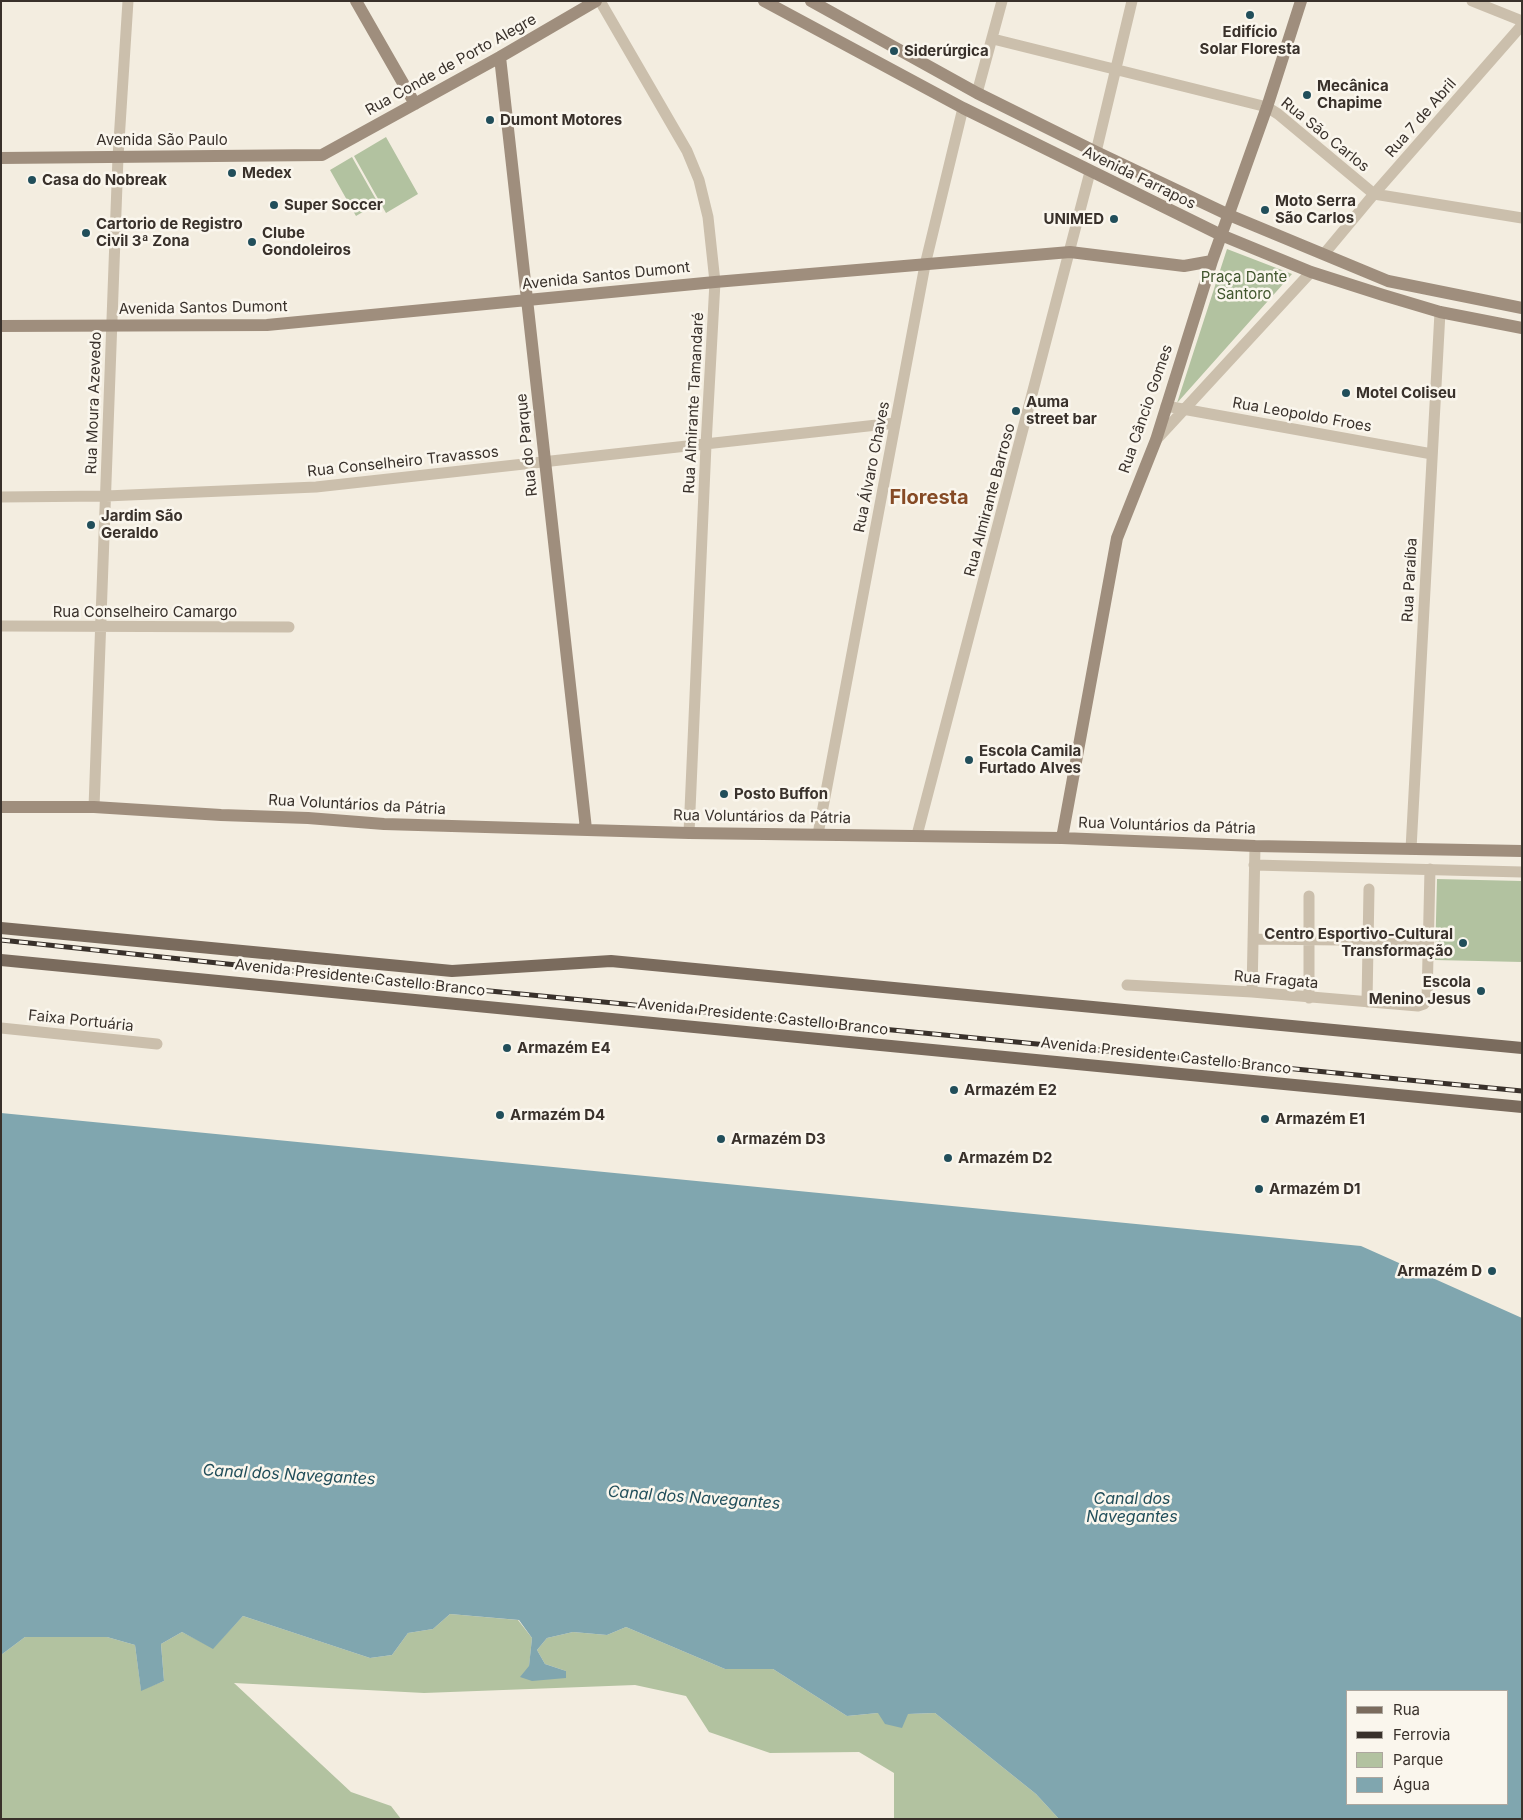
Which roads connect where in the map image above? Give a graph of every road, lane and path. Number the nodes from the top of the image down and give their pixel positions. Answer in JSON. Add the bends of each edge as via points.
{"nodes":[{"id":1,"x":128,"y":1,"type":"edge"},
{"id":2,"x":356,"y":1,"type":"edge"},
{"id":3,"x":596,"y":1,"type":"edge"},
{"id":4,"x":600,"y":1,"type":"edge"},
{"id":5,"x":764,"y":1,"type":"edge"},
{"id":6,"x":811,"y":1,"type":"edge"},
{"id":7,"x":1002,"y":1,"type":"edge"},
{"id":8,"x":1132,"y":1,"type":"edge"},
{"id":9,"x":1301,"y":1,"type":"edge"},
{"id":10,"x":1472,"y":1,"type":"edge"},
{"id":11,"x":1522,"y":21,"type":"edge"},
{"id":12,"x":1522,"y":26,"type":"edge"},
{"id":13,"x":992,"y":39,"type":"junction"},
{"id":14,"x":500,"y":57,"type":"junction"},
{"id":15,"x":1114,"y":70,"type":"junction"},
{"id":16,"x":977,"y":93,"type":"junction"},
{"id":17,"x":415,"y":104,"type":"junction"},
{"id":18,"x":1267,"y":107,"type":"junction"},
{"id":19,"x":963,"y":108,"type":"junction"},
{"id":20,"x":1096,"y":152,"type":"junction"},
{"id":21,"x":322,"y":155,"type":"joint"},
{"id":22,"x":118,"y":157,"type":"junction"},
{"id":23,"x":1,"y":158,"type":"edge"},
{"id":24,"x":1090,"y":172,"type":"junction"},
{"id":25,"x":1374,"y":194,"type":"junction"},
{"id":26,"x":1229,"y":215,"type":"junction"},
{"id":27,"x":1522,"y":218,"type":"edge"},
{"id":28,"x":1221,"y":236,"type":"junction"},
{"id":29,"x":1070,"y":252,"type":"junction"},
{"id":30,"x":1324,"y":254,"type":"junction"},
{"id":31,"x":1212,"y":261,"type":"junction"},
{"id":32,"x":925,"y":265,"type":"junction"},
{"id":33,"x":1311,"y":272,"type":"junction"},
{"id":34,"x":715,"y":282,"type":"junction"},
{"id":35,"x":527,"y":300,"type":"junction"},
{"id":36,"x":1522,"y":308,"type":"edge"},
{"id":37,"x":1440,"y":312,"type":"junction"},
{"id":38,"x":1,"y":326,"type":"edge"},
{"id":39,"x":112,"y":326,"type":"junction"},
{"id":40,"x":1522,"y":328,"type":"edge"},
{"id":41,"x":1166,"y":406,"type":"junction"},
{"id":42,"x":1185,"y":409,"type":"junction"},
{"id":43,"x":895,"y":423,"type":"junction"},
{"id":44,"x":1156,"y":440,"type":"junction"},
{"id":45,"x":706,"y":445,"type":"junction"},
{"id":46,"x":1432,"y":454,"type":"junction"},
{"id":47,"x":546,"y":463,"type":"junction"},
{"id":48,"x":106,"y":496,"type":"junction"},
{"id":49,"x":1,"y":497,"type":"edge"},
{"id":50,"x":1,"y":626,"type":"edge"},
{"id":51,"x":101,"y":627,"type":"junction"},
{"id":52,"x":289,"y":627,"type":"dead end"},
{"id":53,"x":94,"y":806,"type":"junction"},
{"id":54,"x":1,"y":807,"type":"edge"},
{"id":55,"x":586,"y":829,"type":"junction"},
{"id":56,"x":689,"y":833,"type":"junction"},
{"id":57,"x":818,"y":834,"type":"junction"},
{"id":58,"x":917,"y":835,"type":"junction"},
{"id":59,"x":1062,"y":838,"type":"junction"},
{"id":60,"x":1255,"y":846,"type":"junction"},
{"id":61,"x":1411,"y":849,"type":"junction"},
{"id":62,"x":1522,"y":851,"type":"edge"},
{"id":63,"x":1254,"y":865,"type":"junction"},
{"id":64,"x":1430,"y":869,"type":"junction"},
{"id":65,"x":1522,"y":872,"type":"edge"},
{"id":66,"x":1369,"y":889,"type":"dead end"},
{"id":67,"x":1309,"y":896,"type":"dead end"},
{"id":68,"x":1,"y":928,"type":"edge"},
{"id":69,"x":1253,"y":939,"type":"junction"},
{"id":70,"x":1309,"y":939,"type":"junction"},
{"id":71,"x":1369,"y":940,"type":"junction"},
{"id":72,"x":1429,"y":941,"type":"junction"},
{"id":73,"x":1,"y":960,"type":"edge"},
{"id":74,"x":1127,"y":985,"type":"dead end"},
{"id":75,"x":1252,"y":992,"type":"junction"},
{"id":76,"x":1309,"y":998,"type":"junction"},
{"id":77,"x":1367,"y":1002,"type":"junction"},
{"id":78,"x":1,"y":1028,"type":"edge"},
{"id":79,"x":157,"y":1044,"type":"dead end"},
{"id":80,"x":1522,"y":1048,"type":"edge"},
{"id":81,"x":1522,"y":1107,"type":"edge"}],
"edges":[{"from":1,"to":22,"type":"street","name":"Rua Moura Azevedo"},
{"from":2,"to":17,"type":"street"},
{"from":3,"to":14,"type":"street","name":"Rua Conde de Porto Alegre"},
{"from":4,"to":34,"type":"street","name":"Rua Almirante Tamandaré","via":[[686,151],[699,180],[708,217]]},
{"from":5,"to":19,"type":"street","name":"Avenida Farrapos"},
{"from":6,"to":16,"type":"street","name":"Avenida Farrapos"},
{"from":7,"to":13,"type":"street"},
{"from":8,"to":15,"type":"street"},
{"from":9,"to":18,"type":"street","name":"Rua Câncio Gomes"},
{"from":10,"to":11,"type":"street"},
{"from":12,"to":25,"type":"street","name":"Rua 7 de Abril"},
{"from":13,"to":15,"type":"street","name":"Rua São Carlos"},
{"from":13,"to":16,"type":"street"},
{"from":14,"to":17,"type":"street","name":"Rua Conde de Porto Alegre"},
{"from":14,"to":35,"type":"street","name":"Rua do Parque"},
{"from":15,"to":18,"type":"street","name":"Rua São Carlos"},
{"from":15,"to":20,"type":"street"},
{"from":16,"to":20,"type":"street","name":"Avenida Farrapos"},
{"from":17,"to":21,"type":"street","name":"Rua Conde de Porto Alegre"},
{"from":18,"to":25,"type":"street","name":"Rua São Carlos"},
{"from":18,"to":26,"type":"street","name":"Rua Câncio Gomes"},
{"from":19,"to":24,"type":"street","name":"Avenida Farrapos"},
{"from":19,"to":32,"type":"street","name":"Rua Álvaro Chaves"},
{"from":20,"to":26,"type":"street","name":"Avenida Farrapos"},
{"from":21,"to":22,"type":"street","name":"Avenida São Paulo"},
{"from":22,"to":23,"type":"street","name":"Avenida São Paulo"},
{"from":22,"to":39,"type":"street","name":"Rua Moura Azevedo"},
{"from":24,"to":28,"type":"street","name":"Avenida Farrapos"},
{"from":24,"to":29,"type":"street","name":"Rua Almirante Barroso"},
{"from":25,"to":27,"type":"street","name":"Rua São Carlos"},
{"from":25,"to":30,"type":"street","name":"Rua 7 de Abril"},
{"from":26,"to":28,"type":"street","name":"Rua Câncio Gomes"},
{"from":26,"to":30,"type":"street","name":"Avenida Farrapos"},
{"from":28,"to":31,"type":"street","name":"Rua Câncio Gomes"},
{"from":28,"to":33,"type":"street","name":"Avenida Farrapos"},
{"from":29,"to":31,"type":"street","name":"Avenida Santos Dumont","via":[[1184,266]]},
{"from":29,"to":32,"type":"street","name":"Avenida Santos Dumont"},
{"from":29,"to":58,"type":"street","name":"Rua Almirante Barroso"},
{"from":30,"to":36,"type":"street","name":"Avenida Farrapos","via":[[1388,281]]},
{"from":31,"to":41,"type":"street","name":"Rua Câncio Gomes"},
{"from":32,"to":34,"type":"street","name":"Avenida Santos Dumont"},
{"from":32,"to":43,"type":"street","name":"Rua Álvaro Chaves"},
{"from":33,"to":37,"type":"street","name":"Avenida Farrapos"},
{"from":33,"to":42,"type":"street"},
{"from":34,"to":35,"type":"street","name":"Avenida Santos Dumont"},
{"from":34,"to":45,"type":"street","name":"Rua Almirante Tamandaré"},
{"from":35,"to":39,"type":"street","name":"Avenida Santos Dumont","via":[[267,324]]},
{"from":35,"to":47,"type":"street","name":"Rua do Parque"},
{"from":37,"to":40,"type":"street","name":"Avenida Farrapos"},
{"from":37,"to":46,"type":"street","name":"Rua Paraíba"},
{"from":38,"to":39,"type":"street","name":"Avenida Santos Dumont"},
{"from":39,"to":48,"type":"street","name":"Rua Moura Azevedo"},
{"from":41,"to":42,"type":"street","name":"Rua Leopoldo Froes"},
{"from":41,"to":44,"type":"street","name":"Rua Câncio Gomes"},
{"from":42,"to":44,"type":"street"},
{"from":42,"to":46,"type":"street","name":"Rua Leopoldo Froes"},
{"from":43,"to":45,"type":"street","name":"Rua Conselheiro Travassos"},
{"from":43,"to":57,"type":"street","name":"Rua Álvaro Chaves"},
{"from":44,"to":59,"type":"street","name":"Rua Câncio Gomes","via":[[1117,538]]},
{"from":45,"to":47,"type":"street","name":"Rua Conselheiro Travassos"},
{"from":45,"to":56,"type":"street","name":"Rua Almirante Tamandaré"},
{"from":46,"to":61,"type":"street","name":"Rua Paraíba"},
{"from":47,"to":48,"type":"street","name":"Rua Conselheiro Travassos","via":[[316,487]]},
{"from":47,"to":55,"type":"street","name":"Rua do Parque"},
{"from":48,"to":49,"type":"street","name":"Rua Conselheiro Travassos"},
{"from":48,"to":51,"type":"street","name":"Rua Moura Azevedo"},
{"from":50,"to":51,"type":"street","name":"Rua Conselheiro Camargo"},
{"from":51,"to":52,"type":"street","name":"Rua Conselheiro Camargo"},
{"from":51,"to":53,"type":"street","name":"Rua Moura Azevedo"},
{"from":53,"to":54,"type":"street","name":"Rua Voluntários da Pátria"},
{"from":53,"to":55,"type":"street","name":"Rua Voluntários da Pátria","via":[[384,824]]},
{"from":55,"to":56,"type":"street","name":"Rua Voluntários da Pátria"},
{"from":56,"to":57,"type":"street","name":"Rua Voluntários da Pátria"},
{"from":57,"to":58,"type":"street","name":"Rua Voluntários da Pátria"},
{"from":58,"to":59,"type":"street","name":"Rua Voluntários da Pátria"},
{"from":59,"to":60,"type":"street","name":"Rua Voluntários da Pátria"},
{"from":60,"to":61,"type":"street","name":"Rua Voluntários da Pátria"},
{"from":60,"to":63,"type":"street"},
{"from":61,"to":62,"type":"street","name":"Rua Voluntários da Pátria"},
{"from":63,"to":64,"type":"street"},
{"from":63,"to":69,"type":"street"},
{"from":64,"to":65,"type":"street"},
{"from":64,"to":72,"type":"street"},
{"from":66,"to":71,"type":"street"},
{"from":67,"to":70,"type":"street"},
{"from":68,"to":80,"type":"main road","name":"Avenida Presidente Castello Branco","via":[[452,971],[611,961]]},
{"from":69,"to":70,"type":"street"},
{"from":69,"to":75,"type":"street"},
{"from":70,"to":71,"type":"street"},
{"from":70,"to":76,"type":"street"},
{"from":71,"to":72,"type":"street"},
{"from":71,"to":77,"type":"street"},
{"from":72,"to":77,"type":"street","name":"Rua Fragata","via":[[1427,1000],[1424,1004]]},
{"from":73,"to":81,"type":"main road","name":"Avenida Presidente Castello Branco"},
{"from":74,"to":75,"type":"street","name":"Rua Fragata"},
{"from":75,"to":76,"type":"street","name":"Rua Fragata"},
{"from":76,"to":77,"type":"street","name":"Rua Fragata"},
{"from":78,"to":79,"type":"street","name":"Faixa Portuária"}]}
